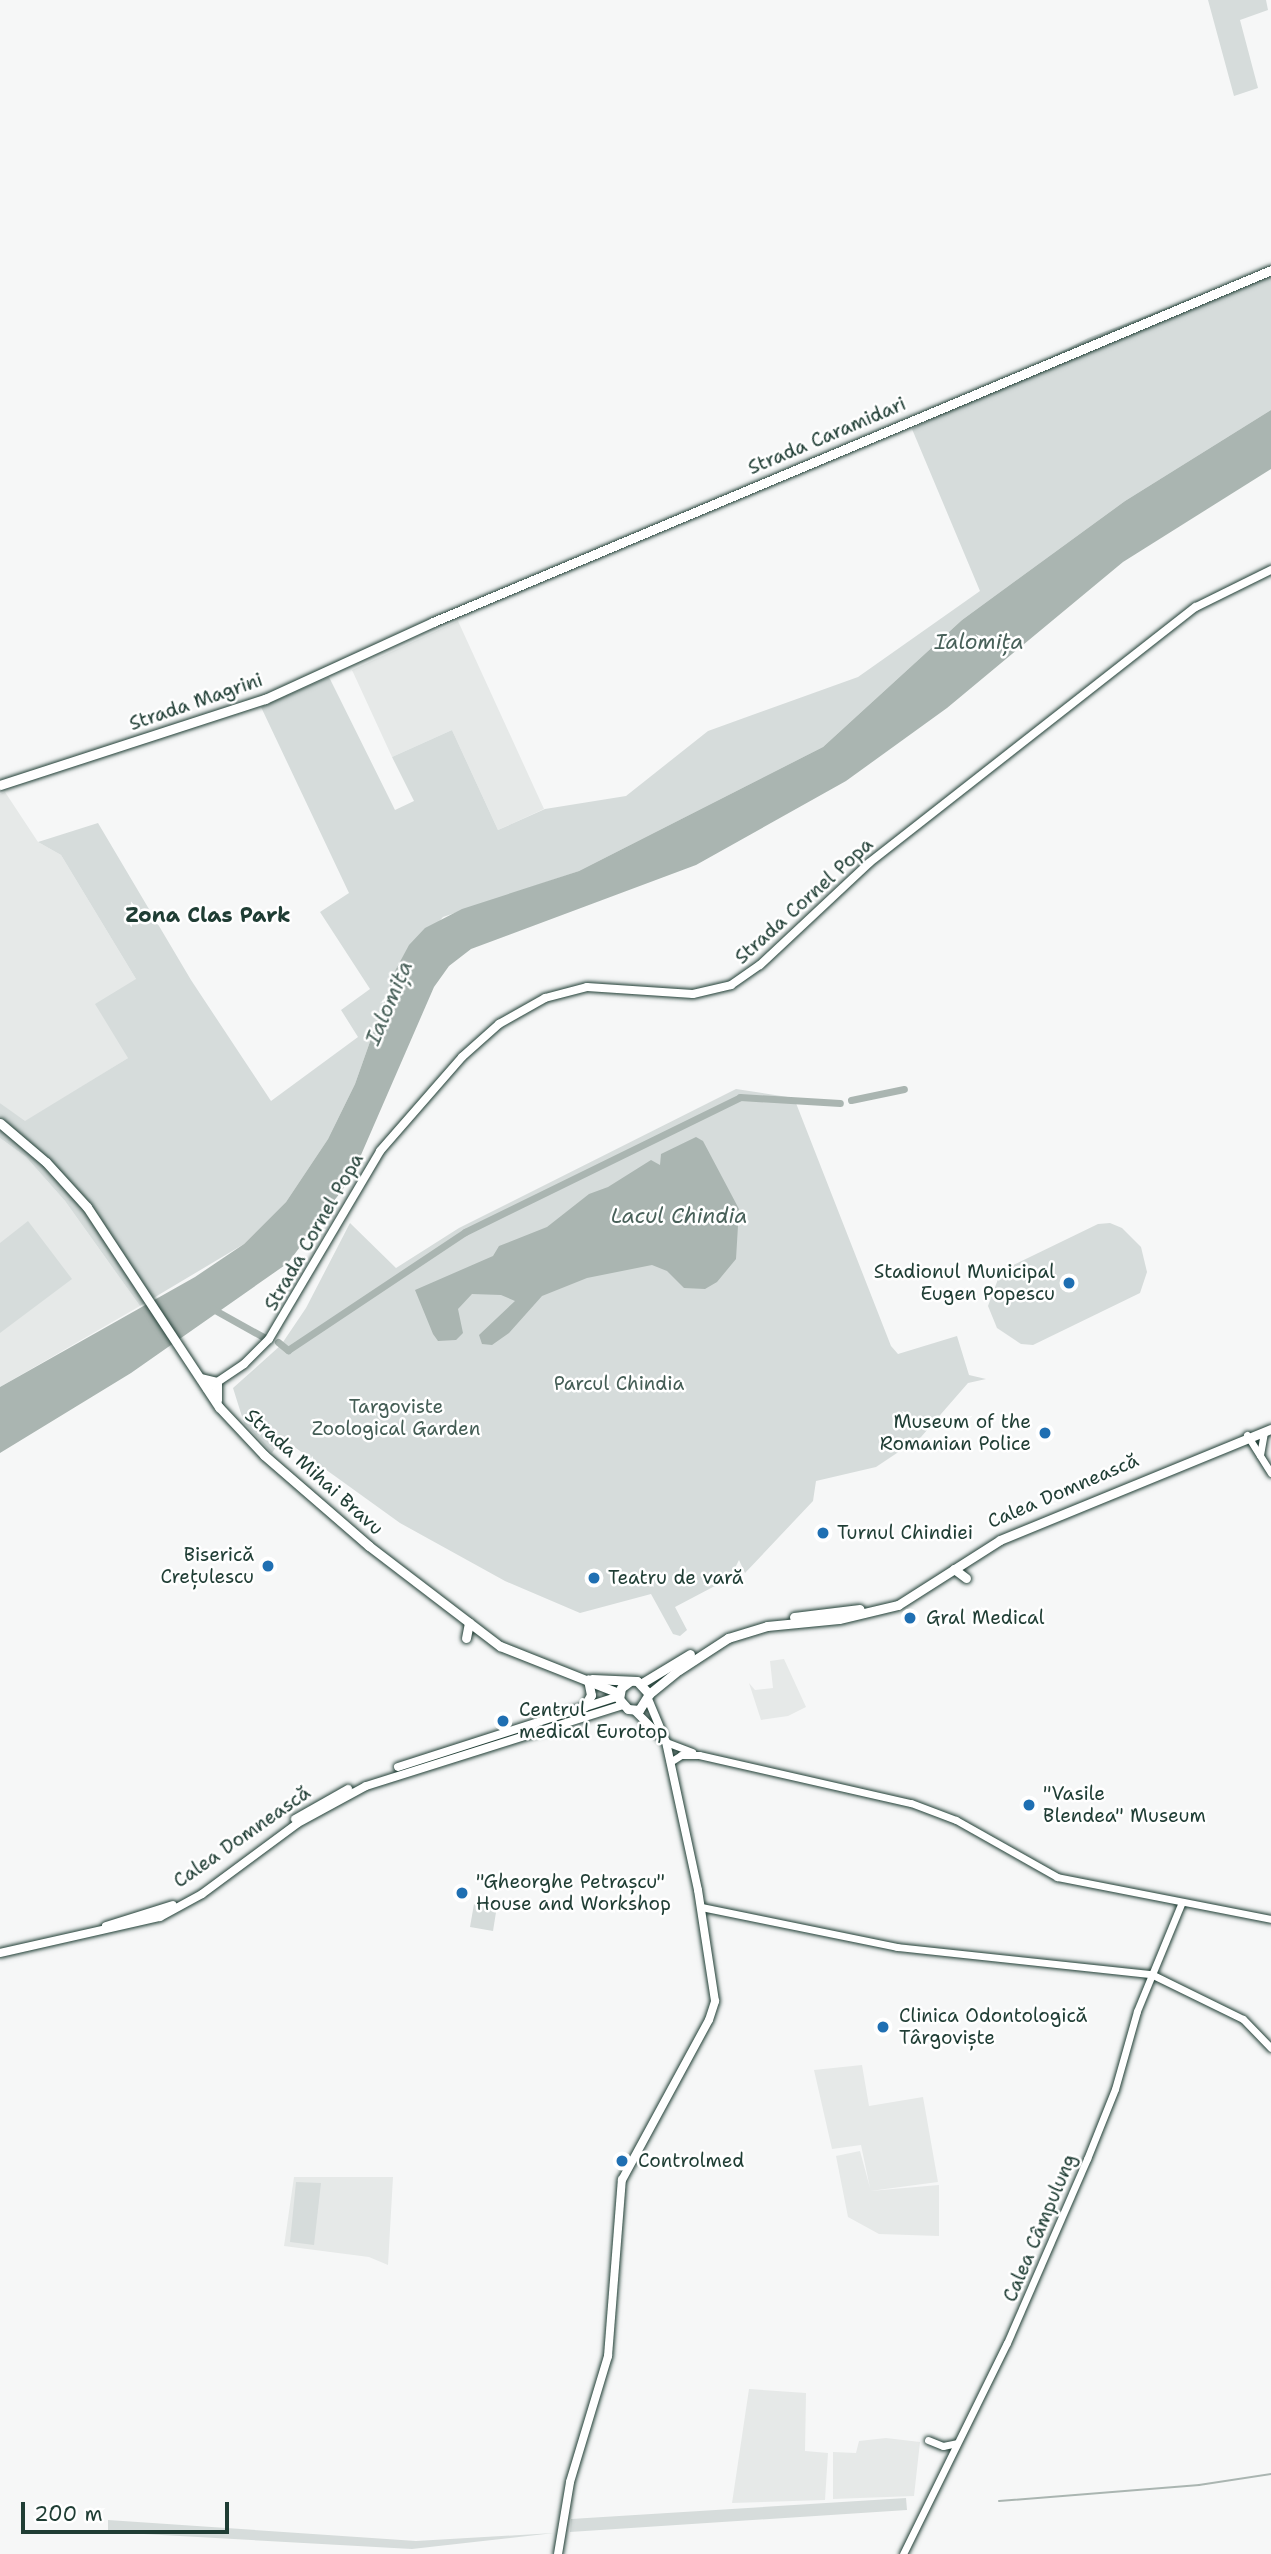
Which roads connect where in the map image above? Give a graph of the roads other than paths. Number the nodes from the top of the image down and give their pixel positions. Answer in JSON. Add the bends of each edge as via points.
{"nodes":[{"id":1,"x":1271,"y":270,"type":"edge"},
{"id":2,"x":1271,"y":570,"type":"edge"},
{"id":3,"x":398,"y":637,"type":"joint"},
{"id":4,"x":0,"y":785,"type":"edge"},
{"id":5,"x":0,"y":1123,"type":"edge"},
{"id":6,"x":198,"y":1376,"type":"junction"},
{"id":7,"x":217,"y":1382,"type":"junction"},
{"id":8,"x":207,"y":1389,"type":"junction"},
{"id":9,"x":222,"y":1411,"type":"junction"},
{"id":10,"x":1271,"y":1423,"type":"edge"},
{"id":11,"x":1268,"y":1430,"type":"edge"},
{"id":12,"x":1248,"y":1437,"type":"junction"},
{"id":13,"x":1260,"y":1456,"type":"junction"},
{"id":14,"x":1271,"y":1473,"type":"edge"},
{"id":15,"x":954,"y":1569,"type":"junction"},
{"id":16,"x":966,"y":1578,"type":"dead end"},
{"id":17,"x":469,"y":1622,"type":"junction"},
{"id":18,"x":466,"y":1638,"type":"dead end"},
{"id":19,"x":588,"y":1679,"type":"junction"},
{"id":20,"x":629,"y":1682,"type":"junction"},
{"id":21,"x":642,"y":1683,"type":"junction"},
{"id":22,"x":649,"y":1697,"type":"junction"},
{"id":23,"x":620,"y":1698,"type":"junction"},
{"id":24,"x":584,"y":1707,"type":"junction"},
{"id":25,"x":635,"y":1711,"type":"junction"},
{"id":26,"x":666,"y":1742,"type":"junction"},
{"id":27,"x":699,"y":1755,"type":"junction"},
{"id":28,"x":670,"y":1762,"type":"junction"},
{"id":29,"x":1181,"y":1904,"type":"junction"},
{"id":30,"x":701,"y":1907,"type":"junction"},
{"id":31,"x":1271,"y":1919,"type":"edge"},
{"id":32,"x":0,"y":1948,"type":"edge"},
{"id":33,"x":0,"y":1954,"type":"edge"},
{"id":34,"x":1151,"y":1974,"type":"junction"},
{"id":35,"x":1271,"y":2048,"type":"edge"},
{"id":36,"x":928,"y":2440,"type":"dead end"},
{"id":37,"x":958,"y":2443,"type":"junction"},
{"id":38,"x":562,"y":2537,"type":"junction"},
{"id":39,"x":558,"y":2554,"type":"edge"},
{"id":40,"x":564,"y":2554,"type":"edge"},
{"id":41,"x":904,"y":2554,"type":"edge"}],
"edges":[{"from":1,"to":3,"type":"main road","name":"Strada Caramidari"},
{"from":2,"to":7,"type":"main road","name":"Strada Cornel Popa","via":[[1229,587],[1185,615],[869,863],[760,965],[730,985],[693,994],[614,987],[576,989],[545,999],[499,1024],[462,1057],[380,1151],[284,1319],[251,1358]]},
{"from":3,"to":4,"type":"main road","name":"Strada Magrini","via":[[249,706]]},
{"from":5,"to":6,"type":"main road","name":"Strada Mihai Bravu","via":[[74,1192],[132,1271]]},
{"from":6,"to":7,"type":"main road"},
{"from":6,"to":8,"type":"main road","name":"Strada Mihai Bravu"},
{"from":7,"to":8,"type":"main road","name":"Strada Cornel Popa"},
{"from":7,"to":9,"type":"main road","via":[[215,1393]]},
{"from":8,"to":9,"type":"main road","name":"Strada Mihai Bravu"},
{"from":9,"to":17,"type":"main road","name":"Strada Mihai Bravu","via":[[264,1455],[359,1537]]},
{"from":10,"to":12,"type":"main road","name":"Calea Domnească"},
{"from":11,"to":12,"type":"main road","name":"Calea Domnească"},
{"from":11,"to":13,"type":"street"},
{"from":12,"to":13,"type":"street"},
{"from":12,"to":15,"type":"main road","name":"Calea Domnească","via":[[1036,1523]]},
{"from":12,"to":21,"type":"main road","name":"Calea Domnească","via":[[1022,1523],[896,1600],[743,1626]]},
{"from":13,"to":14,"type":"street"},
{"from":15,"to":16,"type":"main road"},
{"from":15,"to":22,"type":"main road","name":"Calea Domnească","via":[[898,1605],[839,1619],[758,1628],[701,1653]]},
{"from":17,"to":18,"type":"main road"},
{"from":17,"to":19,"type":"main road","name":"Strada Mihai Bravu","via":[[484,1638],[522,1658]]},
{"from":19,"to":20,"type":"main road"},
{"from":19,"to":23,"type":"main road"},
{"from":19,"to":24,"type":"main road","via":[[591,1695]]},
{"from":20,"to":21,"type":"main road"},
{"from":20,"to":23,"type":"main road"},
{"from":21,"to":22,"type":"main road"},
{"from":22,"to":25,"type":"main road"},
{"from":22,"to":26,"type":"main road"},
{"from":23,"to":24,"type":"main road","name":"Calea Domnească"},
{"from":23,"to":25,"type":"main road"},
{"from":23,"to":33,"type":"main road","via":[[590,1715],[366,1786],[298,1823],[185,1905],[136,1925]]},
{"from":24,"to":32,"type":"main road","name":"Calea Domnească","via":[[393,1769],[331,1797],[170,1906],[127,1921]]},
{"from":25,"to":26,"type":"main road"},
{"from":26,"to":27,"type":"street"},
{"from":26,"to":28,"type":"main road"},
{"from":27,"to":28,"type":"street","via":[[681,1755]]},
{"from":27,"to":29,"type":"street","via":[[943,1813],[1057,1877]]},
{"from":28,"to":30,"type":"main road"},
{"from":29,"to":31,"type":"street"},
{"from":29,"to":34,"type":"street","name":"Calea Câmpulung"},
{"from":30,"to":34,"type":"street","via":[[897,1947]]},
{"from":30,"to":38,"type":"main road","via":[[714,2008],[622,2180],[608,2356],[570,2482]]},
{"from":34,"to":35,"type":"street","via":[[1242,2019]]},
{"from":34,"to":37,"type":"street","name":"Calea Câmpulung","via":[[1098,2132],[1007,2343]]},
{"from":36,"to":37,"type":"street","via":[[943,2446]]},
{"from":37,"to":41,"type":"street","name":"Calea Câmpulung"},
{"from":38,"to":39,"type":"main road"},
{"from":38,"to":40,"type":"main road"}]}
